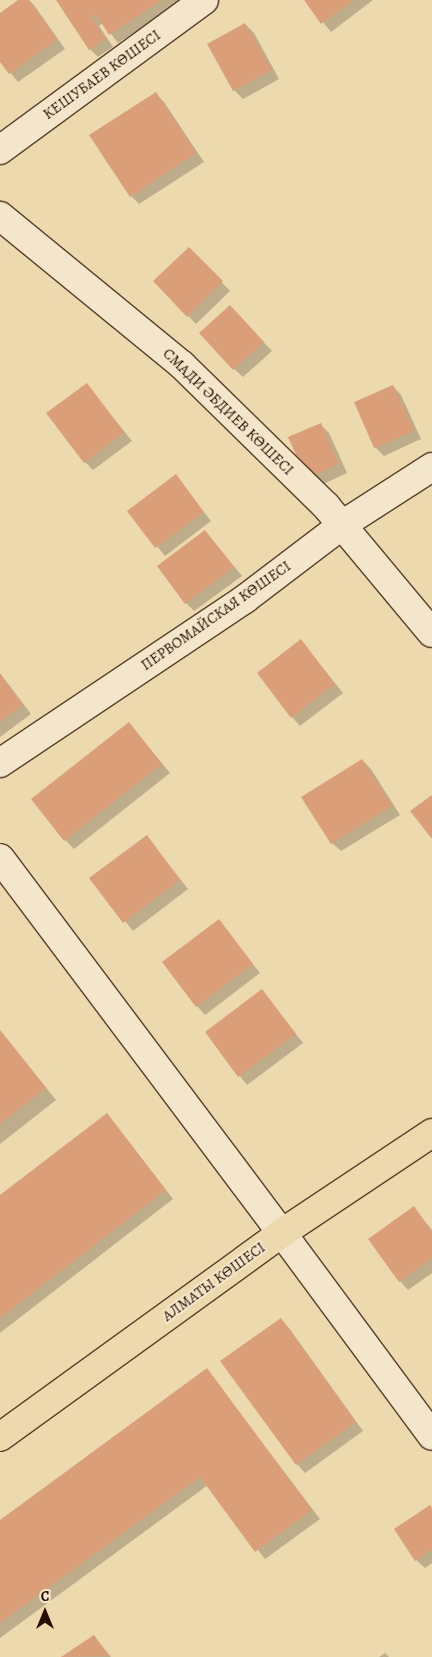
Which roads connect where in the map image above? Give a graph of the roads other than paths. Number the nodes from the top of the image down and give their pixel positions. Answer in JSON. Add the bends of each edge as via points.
{"nodes":[{"id":1,"x":204,"y":0,"type":"edge"},
{"id":2,"x":3,"y":142,"type":"edge"},
{"id":3,"x":0,"y":216,"type":"edge"},
{"id":4,"x":432,"y":467,"type":"edge"},
{"id":5,"x":342,"y":525,"type":"junction"},
{"id":6,"x":432,"y":632,"type":"edge"},
{"id":7,"x":0,"y":764,"type":"edge"},
{"id":8,"x":0,"y":858,"type":"edge"},
{"id":9,"x":432,"y":1133,"type":"edge"},
{"id":10,"x":282,"y":1233,"type":"junction"},
{"id":11,"x":432,"y":1436,"type":"edge"},
{"id":12,"x":0,"y":1437,"type":"edge"}],
"edges":[{"from":1,"to":2,"type":"street","name":"КЕШУБАЕВ КӨШЕСІ"},
{"from":3,"to":5,"type":"street","name":"СМАДИ ӘБДИЕВ КӨШЕСІ","via":[[182,365]]},
{"from":4,"to":5,"type":"street","name":"ПЕРВОМАЙСКАЯ КӨШЕСІ"},
{"from":5,"to":6,"type":"street","name":"СМАДИ ӘБДИЕВ КӨШЕСІ"},
{"from":5,"to":7,"type":"street","name":"ПЕРВОМАЙСКАЯ КӨШЕСІ","via":[[245,599]]},
{"from":8,"to":10,"type":"street"},
{"from":9,"to":10,"type":"main road","name":"АЛМАТЫ КӨШЕСІ"},
{"from":10,"to":11,"type":"street"},
{"from":10,"to":12,"type":"main road","name":"АЛМАТЫ КӨШЕСІ"}]}
